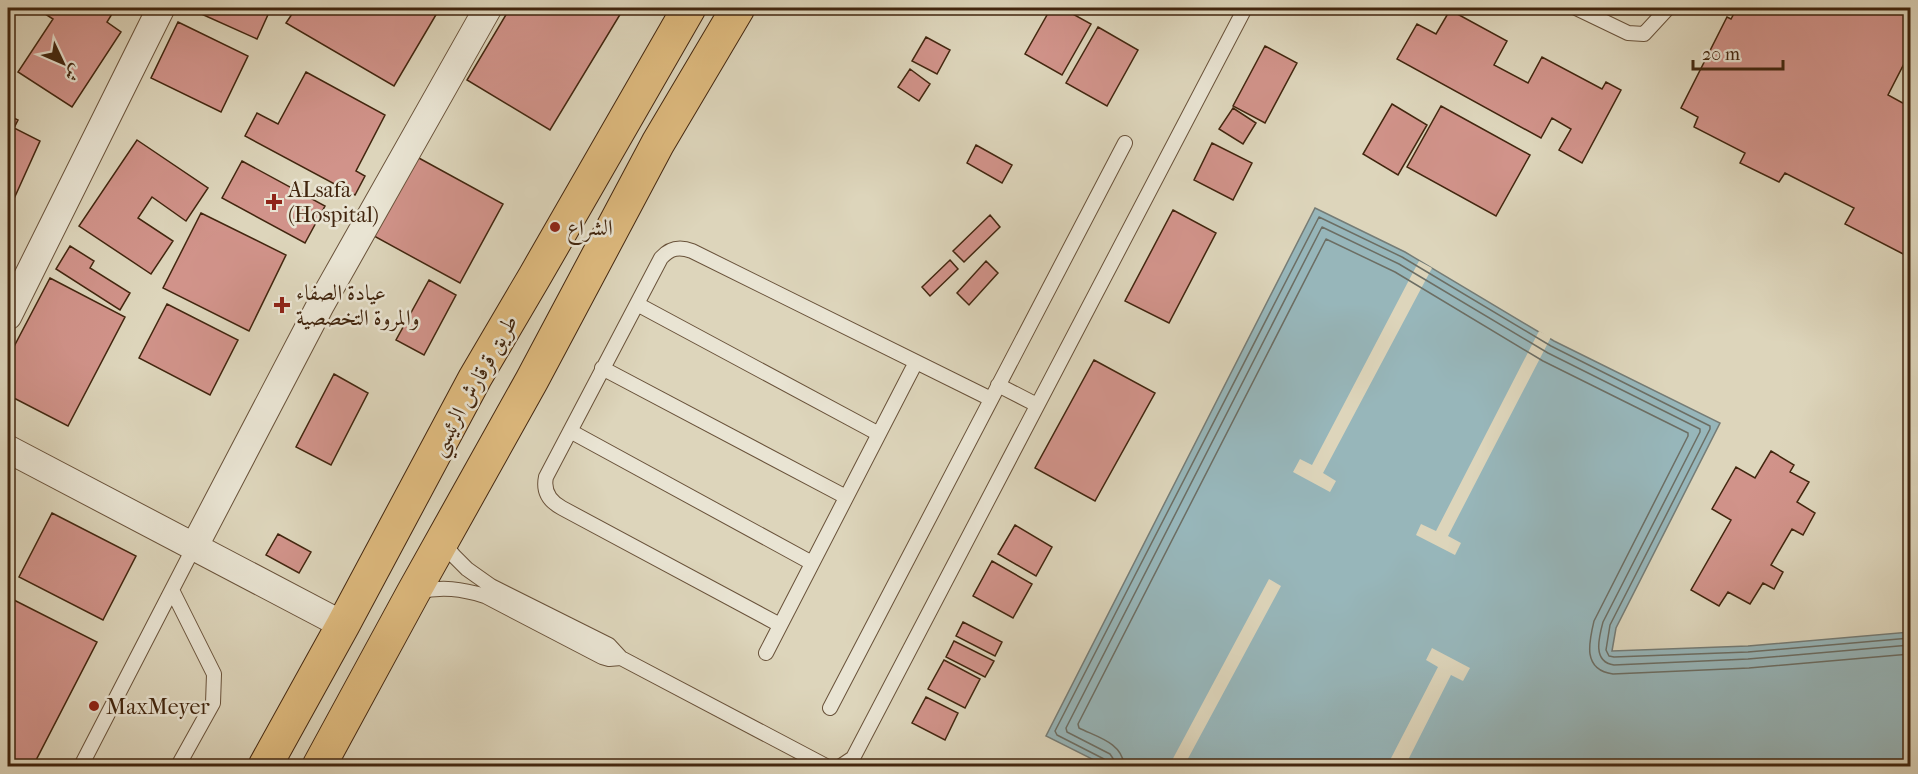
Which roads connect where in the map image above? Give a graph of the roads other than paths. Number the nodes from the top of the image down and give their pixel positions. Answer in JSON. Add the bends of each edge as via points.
{"nodes":[{"id":1,"x":161,"y":8,"type":"edge"},
{"id":2,"x":488,"y":8,"type":"edge"},
{"id":3,"x":689,"y":8,"type":"edge"},
{"id":4,"x":738,"y":8,"type":"edge"},
{"id":5,"x":1576,"y":8,"type":"edge"},
{"id":6,"x":1668,"y":8,"type":"edge"},
{"id":7,"x":1243,"y":12,"type":"dead end"},
{"id":8,"x":1125,"y":143,"type":"dead end"},
{"id":9,"x":637,"y":304,"type":"junction"},
{"id":10,"x":8,"y":316,"type":"edge"},
{"id":11,"x":916,"y":362,"type":"junction"},
{"id":12,"x":602,"y":368,"type":"junction"},
{"id":13,"x":998,"y":385,"type":"junction"},
{"id":14,"x":991,"y":399,"type":"junction"},
{"id":15,"x":1037,"y":405,"type":"junction"},
{"id":16,"x":570,"y":431,"type":"junction"},
{"id":17,"x":879,"y":434,"type":"junction"},
{"id":18,"x":8,"y":449,"type":"edge"},
{"id":19,"x":846,"y":497,"type":"junction"},
{"id":20,"x":442,"y":540,"type":"junction"},
{"id":21,"x":194,"y":547,"type":"junction"},
{"id":22,"x":812,"y":563,"type":"junction"},
{"id":23,"x":172,"y":590,"type":"junction"},
{"id":24,"x":413,"y":593,"type":"junction"},
{"id":25,"x":343,"y":625,"type":"junction"},
{"id":26,"x":780,"y":626,"type":"junction"},
{"id":27,"x":766,"y":653,"type":"dead end"},
{"id":28,"x":621,"y":658,"type":"junction"},
{"id":29,"x":830,"y":708,"type":"dead end"},
{"id":30,"x":81,"y":766,"type":"edge"},
{"id":31,"x":178,"y":766,"type":"edge"},
{"id":32,"x":265,"y":766,"type":"edge"},
{"id":33,"x":319,"y":766,"type":"edge"},
{"id":34,"x":826,"y":766,"type":"edge"},
{"id":35,"x":841,"y":766,"type":"edge"}],
"edges":[{"from":1,"to":10,"type":"street"},
{"from":2,"to":21,"type":"street","via":[[321,304]]},
{"from":3,"to":25,"type":"main road","name":"طريق قرقارش الرئيسي","via":[[475,378]]},
{"from":4,"to":20,"type":"main road","via":[[658,143]]},
{"from":5,"to":6,"type":"lane","via":[[1628,33],[1644,34]]},
{"from":7,"to":15,"type":"lane"},
{"from":8,"to":13,"type":"lane"},
{"from":9,"to":11,"type":"lane","via":[[660,258],[666,252],[683,248]]},
{"from":9,"to":12,"type":"lane"},
{"from":9,"to":17,"type":"lane"},
{"from":11,"to":14,"type":"lane"},
{"from":11,"to":17,"type":"lane"},
{"from":12,"to":16,"type":"lane"},
{"from":12,"to":19,"type":"lane"},
{"from":13,"to":14,"type":"lane"},
{"from":13,"to":15,"type":"lane"},
{"from":14,"to":29,"type":"lane"},
{"from":15,"to":35,"type":"lane","via":[[853,758]]},
{"from":16,"to":22,"type":"lane"},
{"from":16,"to":26,"type":"lane","via":[[546,477],[546,491],[554,504]]},
{"from":17,"to":19,"type":"lane"},
{"from":18,"to":21,"type":"street"},
{"from":19,"to":22,"type":"lane"},
{"from":20,"to":24,"type":"main road"},
{"from":20,"to":28,"type":"lane","via":[[478,578],[609,645]]},
{"from":21,"to":23,"type":"lane"},
{"from":21,"to":25,"type":"street"},
{"from":22,"to":26,"type":"lane"},
{"from":23,"to":30,"type":"lane"},
{"from":23,"to":31,"type":"lane","via":[[214,674],[213,703]]},
{"from":24,"to":28,"type":"lane","via":[[449,588],[485,596],[602,657]]},
{"from":24,"to":33,"type":"main road"},
{"from":25,"to":32,"type":"main road","name":"طريق قرقارش الرئيسي"},
{"from":26,"to":27,"type":"lane"},
{"from":28,"to":34,"type":"lane"}]}
